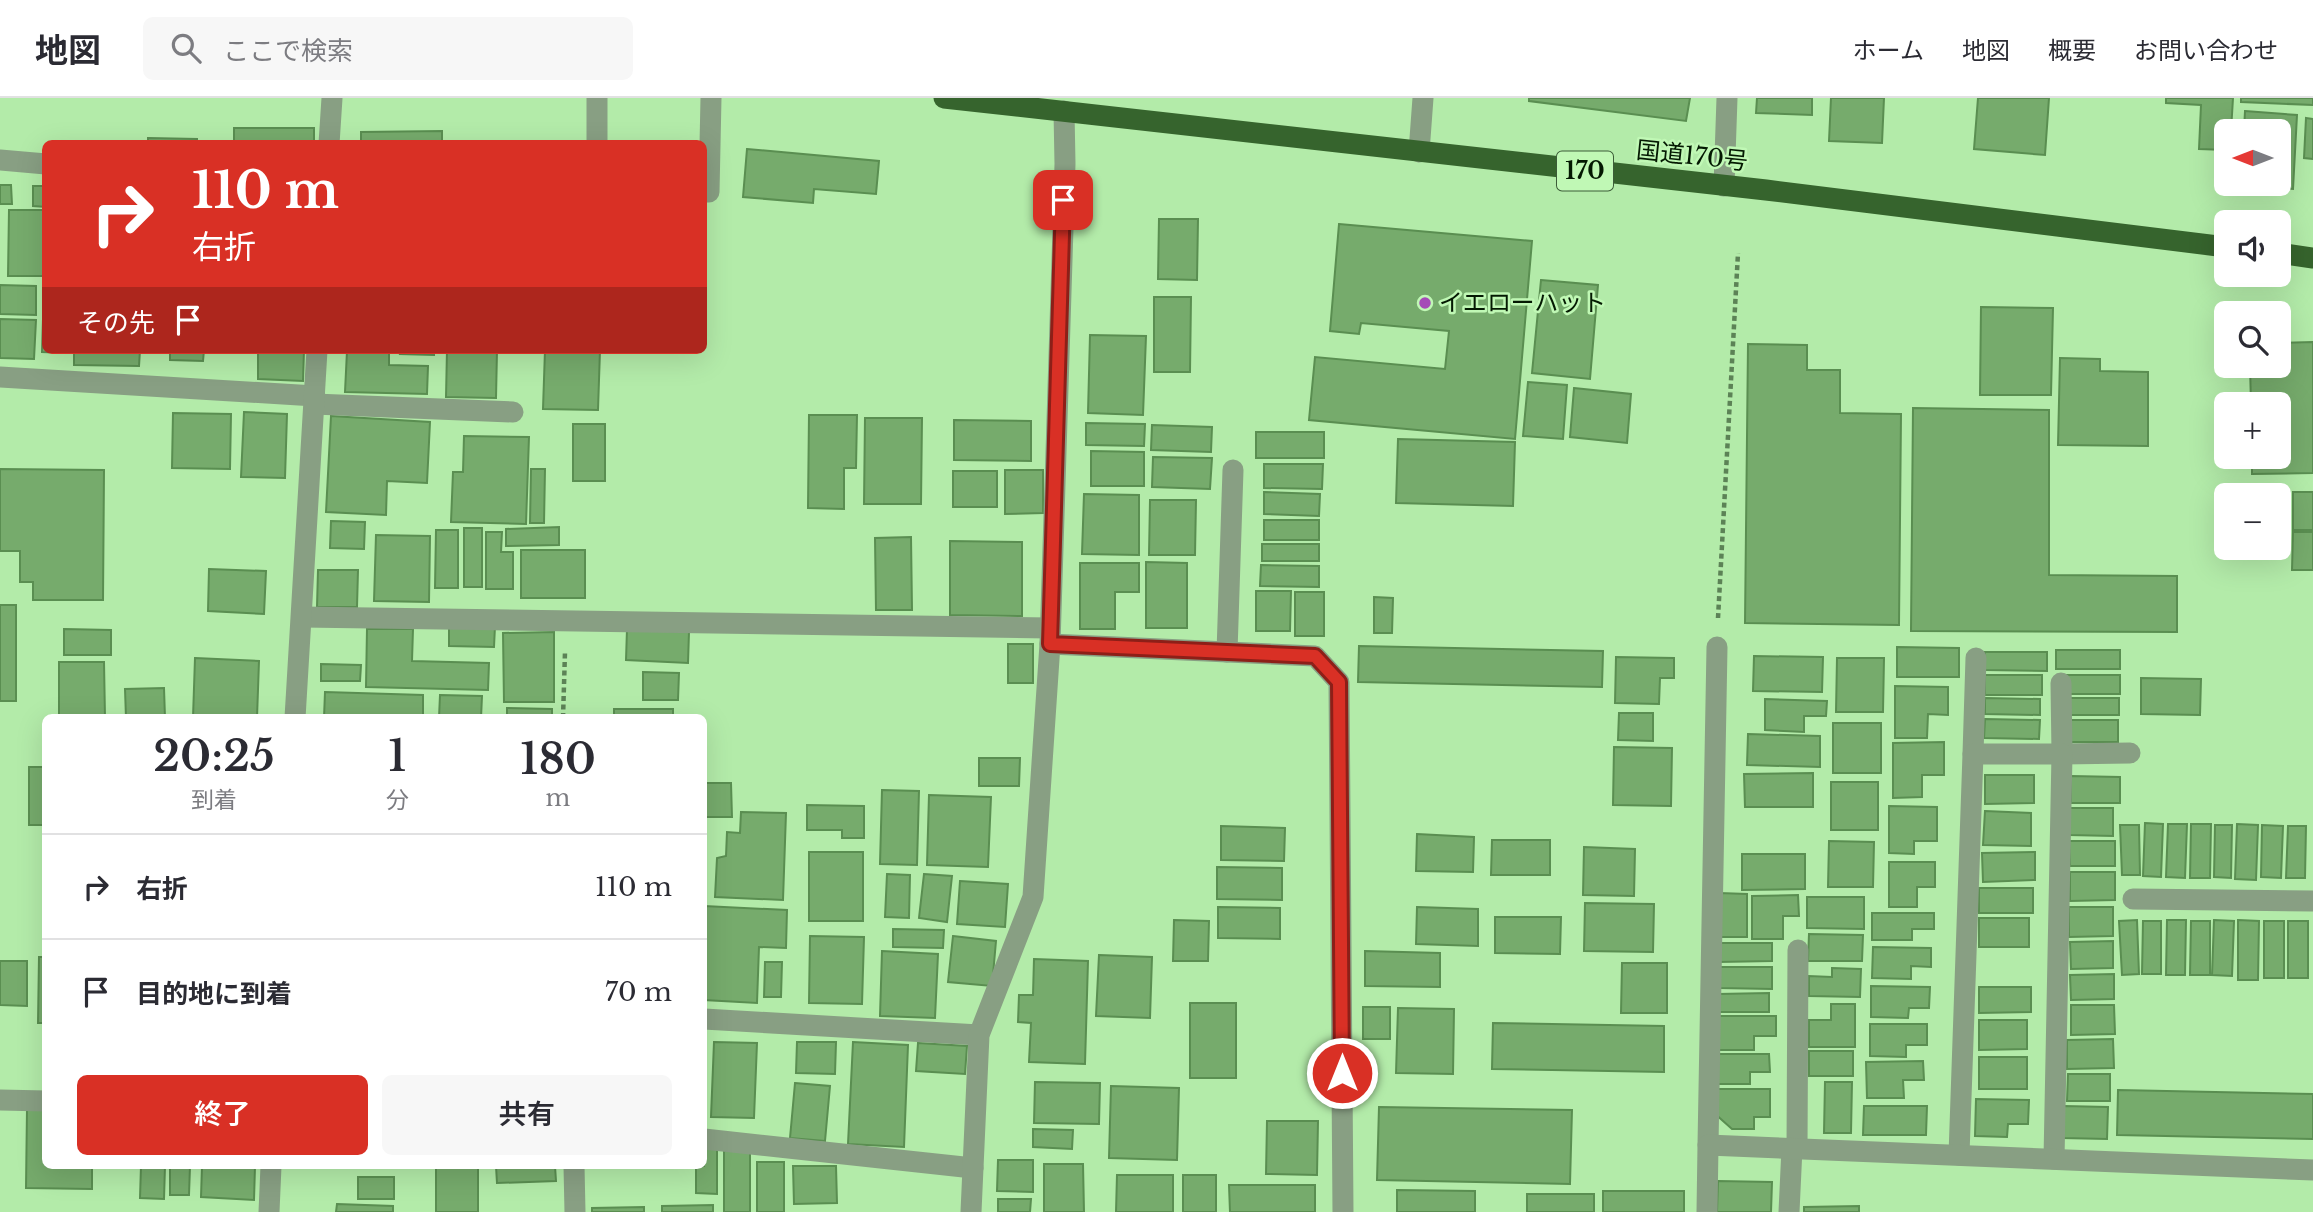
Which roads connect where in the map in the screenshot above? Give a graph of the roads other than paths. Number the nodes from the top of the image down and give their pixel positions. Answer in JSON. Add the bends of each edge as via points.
{"nodes":[{"id":1,"x":332,"y":98,"type":"edge"},
{"id":2,"x":597,"y":98,"type":"edge"},
{"id":3,"x":711,"y":98,"type":"edge"},
{"id":4,"x":944,"y":98,"type":"edge"},
{"id":5,"x":1423,"y":98,"type":"edge"},
{"id":6,"x":1727,"y":98,"type":"edge"},
{"id":7,"x":1066,"y":105,"type":"edge"},
{"id":8,"x":330,"y":140,"type":"edge"},
{"id":9,"x":597,"y":140,"type":"edge"},
{"id":10,"x":1419,"y":152,"type":"junction"},
{"id":11,"x":0,"y":160,"type":"edge"},
{"id":12,"x":42,"y":164,"type":"edge"},
{"id":13,"x":1724,"y":186,"type":"junction"},
{"id":14,"x":707,"y":192,"type":"edge"},
{"id":15,"x":2214,"y":246,"type":"edge"},
{"id":16,"x":2291,"y":255,"type":"edge"},
{"id":17,"x":2313,"y":258,"type":"edge"},
{"id":18,"x":317,"y":354,"type":"edge"},
{"id":19,"x":0,"y":377,"type":"edge"},
{"id":20,"x":314,"y":400,"type":"junction"},
{"id":21,"x":513,"y":412,"type":"dead end"},
{"id":22,"x":1233,"y":470,"type":"dead end"},
{"id":23,"x":302,"y":617,"type":"junction"},
{"id":24,"x":1050,"y":636,"type":"junction"},
{"id":25,"x":1717,"y":647,"type":"road end"},
{"id":26,"x":1227,"y":652,"type":"junction"},
{"id":27,"x":1976,"y":658,"type":"dead end"},
{"id":28,"x":2061,"y":683,"type":"dead end"},
{"id":29,"x":295,"y":714,"type":"edge"},
{"id":30,"x":2130,"y":753,"type":"dead end"},
{"id":31,"x":1973,"y":754,"type":"junction"},
{"id":32,"x":2062,"y":754,"type":"junction"},
{"id":33,"x":2133,"y":899,"type":"dead end"},
{"id":34,"x":2313,"y":901,"type":"edge"},
{"id":35,"x":1798,"y":950,"type":"dead end"},
{"id":36,"x":707,"y":1019,"type":"edge"},
{"id":37,"x":979,"y":1035,"type":"junction"},
{"id":38,"x":0,"y":1100,"type":"edge"},
{"id":39,"x":42,"y":1101,"type":"edge"},
{"id":40,"x":707,"y":1139,"type":"edge"},
{"id":41,"x":1709,"y":1144,"type":"junction"},
{"id":42,"x":1794,"y":1148,"type":"junction"},
{"id":43,"x":1959,"y":1155,"type":"junction"},
{"id":44,"x":2054,"y":1159,"type":"junction"},
{"id":45,"x":973,"y":1168,"type":"junction"},
{"id":46,"x":271,"y":1169,"type":"edge"},
{"id":47,"x":575,"y":1169,"type":"edge"},
{"id":48,"x":2313,"y":1170,"type":"edge"},
{"id":49,"x":269,"y":1212,"type":"edge"},
{"id":50,"x":575,"y":1212,"type":"edge"},
{"id":51,"x":971,"y":1212,"type":"edge"},
{"id":52,"x":1343,"y":1212,"type":"edge"},
{"id":53,"x":1707,"y":1212,"type":"edge"},
{"id":54,"x":1789,"y":1212,"type":"edge"}],
"edges":[{"from":1,"to":8,"type":"street"},
{"from":2,"to":9,"type":"street"},
{"from":3,"to":14,"type":"street"},
{"from":4,"to":7,"type":"highway","name":"国道170号","number":"170"},
{"from":5,"to":10,"type":"street"},
{"from":6,"to":13,"type":"street"},
{"from":7,"to":10,"type":"highway","name":"国道170号","number":"170"},
{"from":7,"to":24,"type":"street"},
{"from":10,"to":13,"type":"highway","name":"国道170号","number":"170"},
{"from":11,"to":12,"type":"street"},
{"from":13,"to":15,"type":"highway","name":"国道170号","number":"170"},
{"from":16,"to":17,"type":"highway"},
{"from":18,"to":20,"type":"street"},
{"from":19,"to":20,"type":"street"},
{"from":20,"to":21,"type":"street"},
{"from":20,"to":23,"type":"street"},
{"from":22,"to":26,"type":"street"},
{"from":23,"to":24,"type":"street"},
{"from":23,"to":29,"type":"street"},
{"from":24,"to":26,"type":"street"},
{"from":24,"to":37,"type":"street","via":[[1033,897]]},
{"from":25,"to":41,"type":"street"},
{"from":26,"to":52,"type":"street","via":[[1315,656],[1339,682]]},
{"from":27,"to":31,"type":"street"},
{"from":28,"to":32,"type":"street"},
{"from":30,"to":32,"type":"street"},
{"from":31,"to":32,"type":"street"},
{"from":31,"to":43,"type":"street"},
{"from":32,"to":44,"type":"street"},
{"from":33,"to":34,"type":"street"},
{"from":35,"to":42,"type":"street"},
{"from":36,"to":37,"type":"street"},
{"from":37,"to":45,"type":"street"},
{"from":38,"to":39,"type":"street"},
{"from":40,"to":45,"type":"street"},
{"from":41,"to":42,"type":"street"},
{"from":41,"to":53,"type":"street"},
{"from":42,"to":43,"type":"street"},
{"from":42,"to":54,"type":"street"},
{"from":43,"to":44,"type":"street"},
{"from":44,"to":48,"type":"street"},
{"from":45,"to":51,"type":"street"},
{"from":46,"to":49,"type":"street"},
{"from":47,"to":50,"type":"street"}]}
